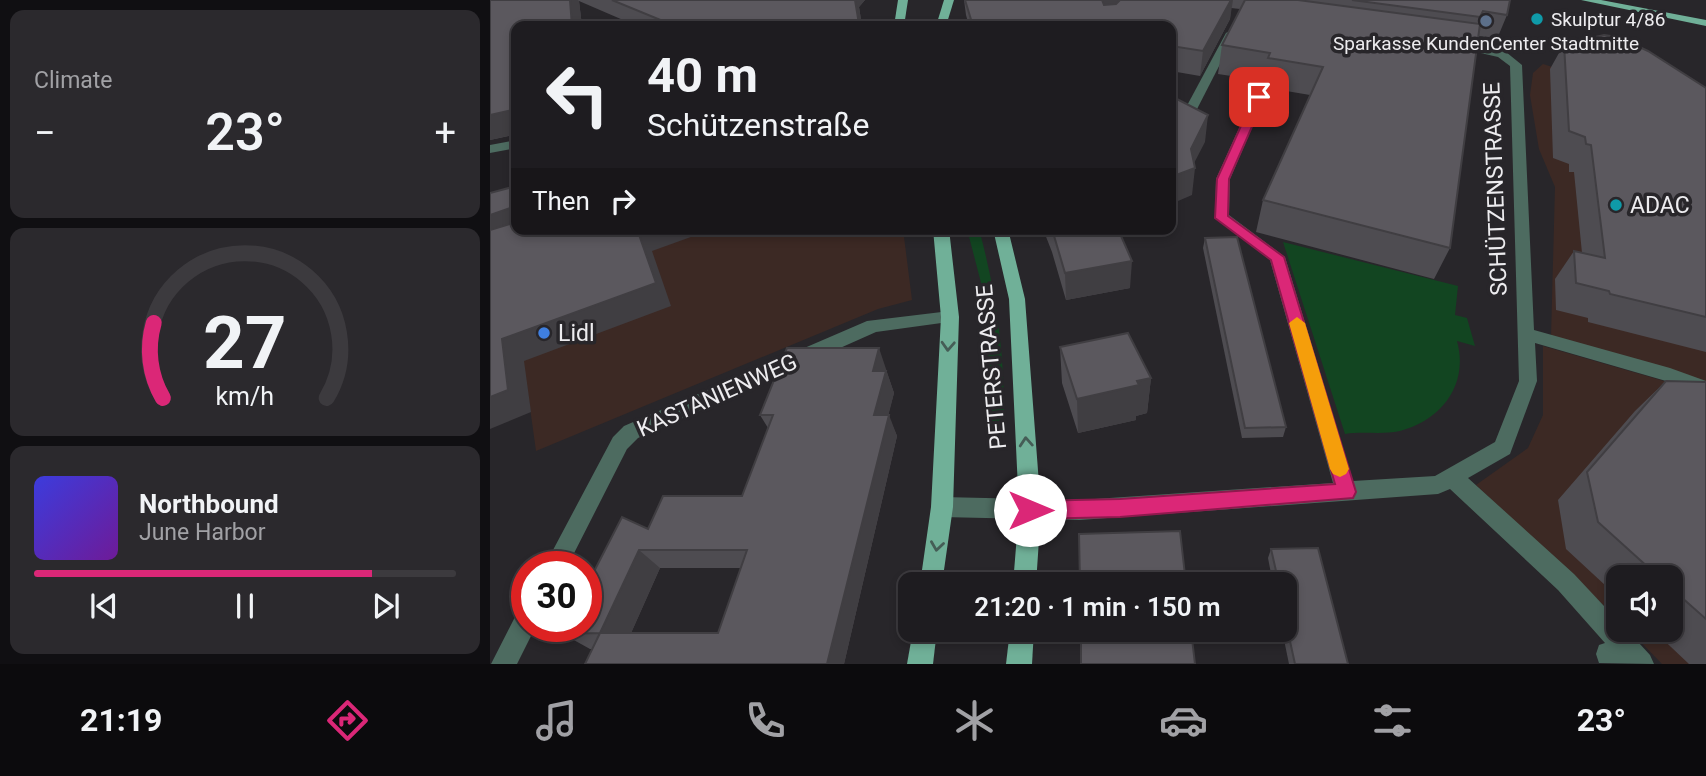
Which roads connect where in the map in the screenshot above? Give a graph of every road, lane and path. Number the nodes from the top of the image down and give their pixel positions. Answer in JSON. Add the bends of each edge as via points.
{"nodes":[{"id":1,"x":904,"y":0,"type":"edge"},
{"id":2,"x":949,"y":0,"type":"edge"},
{"id":3,"x":1586,"y":0,"type":"edge"},
{"id":4,"x":900,"y":21,"type":"edge"},
{"id":5,"x":943,"y":21,"type":"edge"},
{"id":6,"x":1706,"y":23,"type":"edge"},
{"id":7,"x":1235,"y":25,"type":"edge"},
{"id":8,"x":1441,"y":43,"type":"edge"},
{"id":9,"x":1259,"y":97,"type":"dead end"},
{"id":10,"x":1189,"y":113,"type":"edge"},
{"id":11,"x":511,"y":145,"type":"edge"},
{"id":12,"x":490,"y":149,"type":"edge"},
{"id":13,"x":942,"y":235,"type":"edge"},
{"id":14,"x":1001,"y":235,"type":"edge"},
{"id":15,"x":950,"y":317,"type":"junction"},
{"id":16,"x":1527,"y":334,"type":"junction"},
{"id":17,"x":1706,"y":389,"type":"edge"},
{"id":18,"x":1452,"y":477,"type":"junction"},
{"id":19,"x":1346,"y":492,"type":"junction"},
{"id":20,"x":942,"y":507,"type":"junction"},
{"id":21,"x":1030,"y":510,"type":"junction"},
{"id":22,"x":563,"y":551,"type":"edge"},
{"id":23,"x":933,"y":572,"type":"edge"},
{"id":24,"x":1026,"y":572,"type":"edge"},
{"id":25,"x":516,"y":642,"type":"edge"},
{"id":26,"x":923,"y":642,"type":"edge"},
{"id":27,"x":1021,"y":642,"type":"edge"},
{"id":28,"x":504,"y":664,"type":"edge"},
{"id":29,"x":920,"y":664,"type":"edge"},
{"id":30,"x":1019,"y":664,"type":"edge"},
{"id":31,"x":1641,"y":664,"type":"edge"}],
"edges":[{"from":1,"to":4,"type":"main road"},
{"from":2,"to":5,"type":"main road"},
{"from":3,"to":6,"type":"main road"},
{"from":7,"to":10,"type":"street"},
{"from":8,"to":16,"type":"street","name":"SCHÜTZENSTRASSE","via":[[1502,54],[1516,65]]},
{"from":9,"to":19,"type":"street","via":[[1223,179],[1222,218],[1277,257]]},
{"from":11,"to":12,"type":"street"},
{"from":13,"to":15,"type":"main road","name":"PETERSTRASSE"},
{"from":21,"to":14,"type":"main road","name":"PETERSTRASSE","one_way":true,"via":[[1017,299]]},
{"from":15,"to":20,"type":"main road","name":"PETERSTRASSE","one_way":true},
{"from":15,"to":22,"type":"street","name":"KASTANIENWEG","via":[[873,327],[631,432],[620,443]]},
{"from":16,"to":17,"type":"street"},
{"from":16,"to":18,"type":"street","name":"SCHÜTZENSTRASSE","via":[[1528,381],[1503,448]]},
{"from":18,"to":19,"type":"street","name":"SCHÜTZENSTRASSE","via":[[1438,485]]},
{"from":18,"to":31,"type":"street","via":[[1566,582]]},
{"from":19,"to":21,"type":"street","name":"SCHÜTZENSTRASSE"},
{"from":20,"to":21,"type":"street","name":"SCHÜTZENSTRASSE"},
{"from":20,"to":23,"type":"main road","name":"PETERSTRASSE","one_way":true},
{"from":21,"to":24,"type":"main road","name":"PETERSTRASSE"},
{"from":25,"to":28,"type":"street"},
{"from":26,"to":29,"type":"main road"},
{"from":27,"to":30,"type":"main road"}]}
